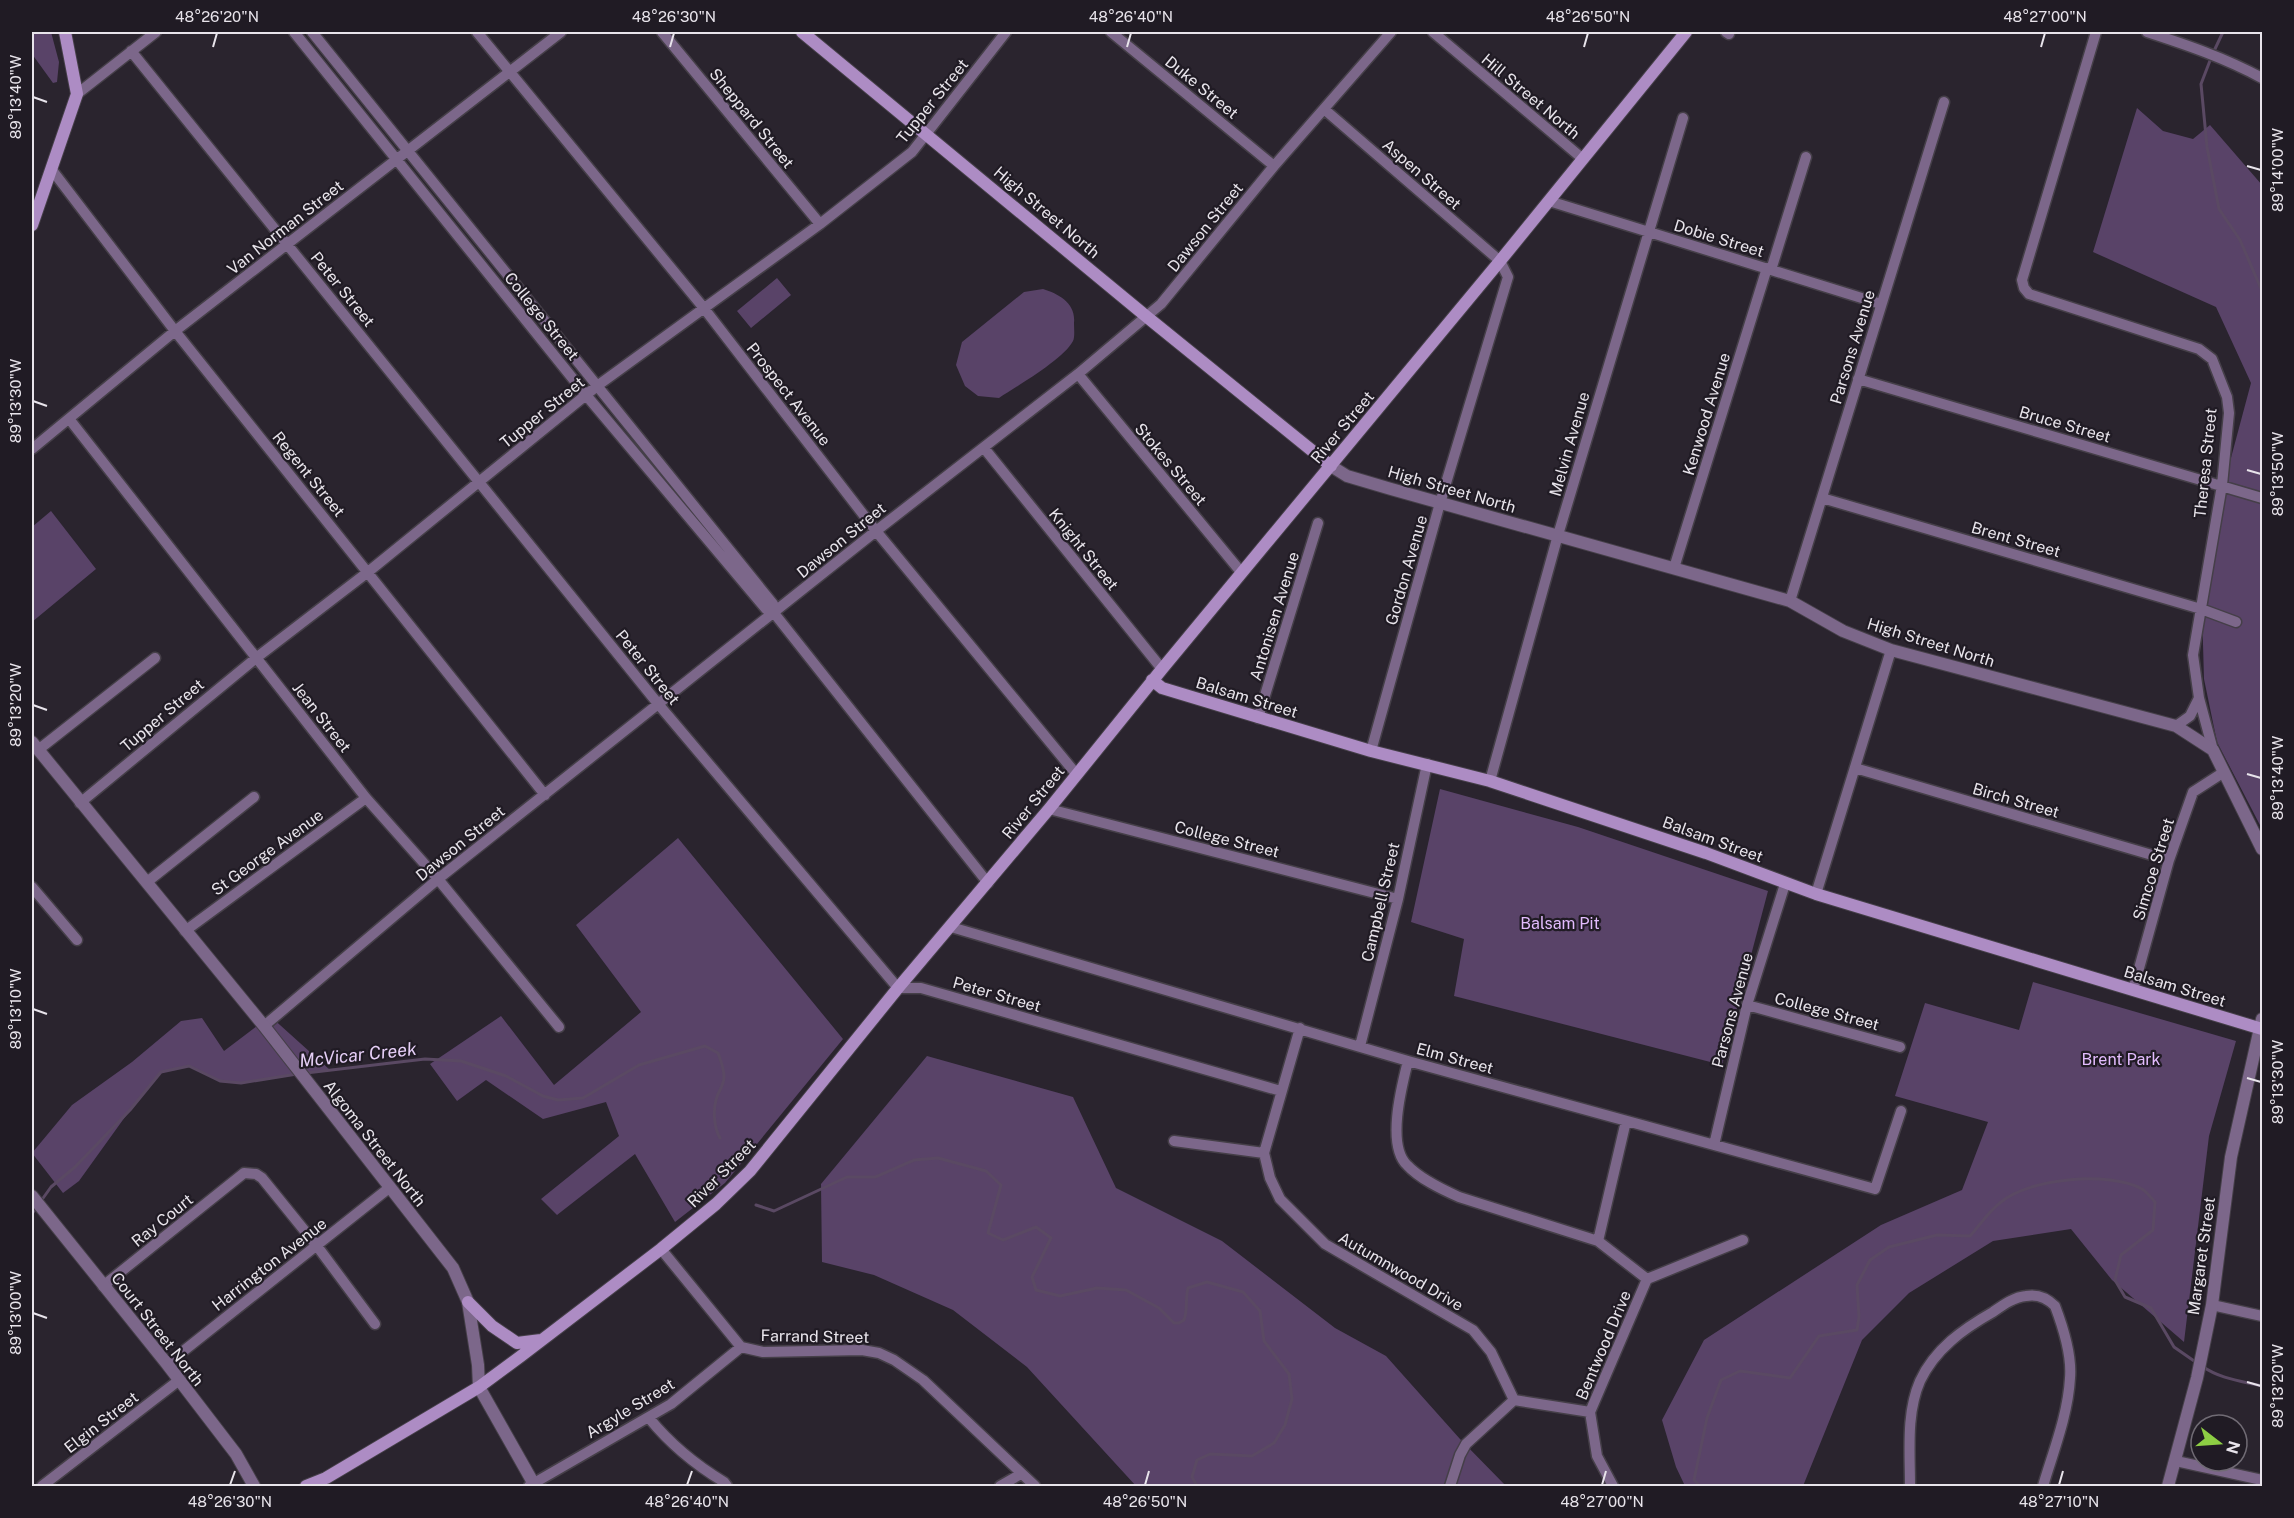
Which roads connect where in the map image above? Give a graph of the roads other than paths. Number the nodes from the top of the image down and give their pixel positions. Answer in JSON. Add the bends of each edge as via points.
{"nodes":[{"id":1,"x":65,"y":32,"type":"edge"},
{"id":2,"x":156,"y":32,"type":"edge"},
{"id":3,"x":294,"y":32,"type":"edge"},
{"id":4,"x":312,"y":32,"type":"edge"},
{"id":5,"x":477,"y":32,"type":"edge"},
{"id":6,"x":561,"y":32,"type":"edge"},
{"id":7,"x":662,"y":32,"type":"edge"},
{"id":8,"x":802,"y":32,"type":"edge"},
{"id":9,"x":1006,"y":32,"type":"edge"},
{"id":10,"x":1111,"y":32,"type":"edge"},
{"id":11,"x":1390,"y":32,"type":"edge"},
{"id":12,"x":1433,"y":32,"type":"edge"},
{"id":13,"x":1686,"y":32,"type":"edge"},
{"id":14,"x":2096,"y":32,"type":"edge"},
{"id":15,"x":2147,"y":32,"type":"edge"},
{"id":16,"x":131,"y":51,"type":"junction"},
{"id":17,"x":510,"y":71,"type":"junction"},
{"id":18,"x":2262,"y":78,"type":"edge"},
{"id":19,"x":77,"y":94,"type":"junction"},
{"id":20,"x":1944,"y":102,"type":"dead end"},
{"id":21,"x":1324,"y":109,"type":"junction"},
{"id":22,"x":1683,"y":118,"type":"dead end"},
{"id":23,"x":926,"y":133,"type":"junction"},
{"id":24,"x":407,"y":149,"type":"junction"},
{"id":25,"x":1806,"y":157,"type":"dead end"},
{"id":26,"x":396,"y":158,"type":"junction"},
{"id":27,"x":1583,"y":159,"type":"junction"},
{"id":28,"x":1274,"y":166,"type":"junction"},
{"id":29,"x":52,"y":170,"type":"junction"},
{"id":30,"x":1549,"y":201,"type":"junction"},
{"id":31,"x":820,"y":224,"type":"junction"},
{"id":32,"x":32,"y":225,"type":"edge"},
{"id":33,"x":1647,"y":232,"type":"junction"},
{"id":34,"x":288,"y":245,"type":"junction"},
{"id":35,"x":1500,"y":261,"type":"junction"},
{"id":36,"x":1769,"y":269,"type":"junction"},
{"id":37,"x":1881,"y":304,"type":"junction"},
{"id":38,"x":703,"y":307,"type":"junction"},
{"id":39,"x":539,"y":315,"type":"junction"},
{"id":40,"x":1147,"y":317,"type":"junction"},
{"id":41,"x":528,"y":322,"type":"junction"},
{"id":42,"x":175,"y":331,"type":"junction"},
{"id":43,"x":1078,"y":374,"type":"junction"},
{"id":44,"x":1858,"y":379,"type":"junction"},
{"id":45,"x":597,"y":386,"type":"junction"},
{"id":46,"x":586,"y":395,"type":"junction"},
{"id":47,"x":70,"y":420,"type":"junction"},
{"id":48,"x":984,"y":448,"type":"junction"},
{"id":49,"x":32,"y":449,"type":"edge"},
{"id":50,"x":1331,"y":466,"type":"junction"},
{"id":51,"x":480,"y":481,"type":"junction"},
{"id":52,"x":2222,"y":485,"type":"junction"},
{"id":53,"x":1822,"y":498,"type":"junction"},
{"id":54,"x":2262,"y":498,"type":"edge"},
{"id":55,"x":1440,"y":503,"type":"junction"},
{"id":56,"x":1318,"y":523,"type":"dead end"},
{"id":57,"x":876,"y":531,"type":"junction"},
{"id":58,"x":1558,"y":535,"type":"junction"},
{"id":59,"x":1674,"y":568,"type":"junction"},
{"id":60,"x":368,"y":572,"type":"junction"},
{"id":61,"x":1241,"y":572,"type":"junction"},
{"id":62,"x":1790,"y":601,"type":"junction"},
{"id":63,"x":2201,"y":609,"type":"junction"},
{"id":64,"x":774,"y":613,"type":"junction"},
{"id":65,"x":2236,"y":622,"type":"dead end"},
{"id":66,"x":1891,"y":650,"type":"junction"},
{"id":67,"x":255,"y":657,"type":"junction"},
{"id":68,"x":155,"y":658,"type":"dead end"},
{"id":69,"x":1162,"y":669,"type":"junction"},
{"id":70,"x":1152,"y":681,"type":"junction"},
{"id":71,"x":2199,"y":698,"type":"junction"},
{"id":72,"x":659,"y":705,"type":"junction"},
{"id":73,"x":1258,"y":718,"type":"junction"},
{"id":74,"x":2176,"y":726,"type":"junction"},
{"id":75,"x":35,"y":746,"type":"edge"},
{"id":76,"x":2213,"y":750,"type":"junction"},
{"id":77,"x":1371,"y":751,"type":"junction"},
{"id":78,"x":1427,"y":764,"type":"junction"},
{"id":79,"x":1855,"y":768,"type":"junction"},
{"id":80,"x":2224,"y":772,"type":"junction"},
{"id":81,"x":1077,"y":775,"type":"junction"},
{"id":82,"x":1490,"y":781,"type":"junction"},
{"id":83,"x":545,"y":795,"type":"junction"},
{"id":84,"x":254,"y":797,"type":"dead end"},
{"id":85,"x":366,"y":798,"type":"junction"},
{"id":86,"x":80,"y":803,"type":"junction"},
{"id":87,"x":1049,"y":809,"type":"junction"},
{"id":88,"x":2262,"y":849,"type":"edge"},
{"id":89,"x":2169,"y":860,"type":"junction"},
{"id":90,"x":438,"y":879,"type":"junction"},
{"id":91,"x":147,"y":882,"type":"junction"},
{"id":92,"x":988,"y":883,"type":"junction"},
{"id":93,"x":1785,"y":884,"type":"junction"},
{"id":94,"x":32,"y":887,"type":"edge"},
{"id":95,"x":1816,"y":894,"type":"junction"},
{"id":96,"x":1398,"y":899,"type":"junction"},
{"id":97,"x":951,"y":927,"type":"junction"},
{"id":98,"x":185,"y":931,"type":"junction"},
{"id":99,"x":77,"y":940,"type":"dead end"},
{"id":100,"x":898,"y":988,"type":"junction"},
{"id":101,"x":2133,"y":990,"type":"junction"},
{"id":102,"x":1747,"y":1005,"type":"junction"},
{"id":103,"x":264,"y":1026,"type":"junction"},
{"id":104,"x":2262,"y":1026,"type":"edge"},
{"id":105,"x":559,"y":1027,"type":"dead end"},
{"id":106,"x":1300,"y":1028,"type":"junction"},
{"id":107,"x":1360,"y":1047,"type":"junction"},
{"id":108,"x":1900,"y":1047,"type":"dead end"},
{"id":109,"x":1408,"y":1061,"type":"junction"},
{"id":110,"x":1281,"y":1091,"type":"junction"},
{"id":111,"x":1901,"y":1111,"type":"dead end"},
{"id":112,"x":1626,"y":1121,"type":"junction"},
{"id":113,"x":1174,"y":1141,"type":"dead end"},
{"id":114,"x":1714,"y":1145,"type":"junction"},
{"id":115,"x":1264,"y":1154,"type":"junction"},
{"id":116,"x":389,"y":1188,"type":"junction"},
{"id":117,"x":32,"y":1197,"type":"edge"},
{"id":118,"x":1743,"y":1240,"type":"dead end"},
{"id":119,"x":1598,"y":1241,"type":"junction"},
{"id":120,"x":317,"y":1246,"type":"junction"},
{"id":121,"x":661,"y":1250,"type":"junction"},
{"id":122,"x":1647,"y":1280,"type":"junction"},
{"id":123,"x":103,"y":1286,"type":"junction"},
{"id":124,"x":468,"y":1302,"type":"junction"},
{"id":125,"x":2212,"y":1305,"type":"junction"},
{"id":126,"x":2262,"y":1316,"type":"edge"},
{"id":127,"x":375,"y":1324,"type":"dead end"},
{"id":128,"x":542,"y":1340,"type":"junction"},
{"id":129,"x":741,"y":1347,"type":"junction"},
{"id":130,"x":167,"y":1364,"type":"junction"},
{"id":131,"x":178,"y":1381,"type":"junction"},
{"id":132,"x":479,"y":1387,"type":"junction"},
{"id":133,"x":1514,"y":1400,"type":"junction"},
{"id":134,"x":1590,"y":1412,"type":"junction"},
{"id":135,"x":649,"y":1418,"type":"junction"},
{"id":136,"x":2176,"y":1461,"type":"junction"},
{"id":137,"x":1022,"y":1474,"type":"junction"},
{"id":138,"x":2262,"y":1480,"type":"edge"},
{"id":139,"x":42,"y":1486,"type":"edge"},
{"id":140,"x":254,"y":1486,"type":"edge"},
{"id":141,"x":306,"y":1486,"type":"edge"},
{"id":142,"x":532,"y":1486,"type":"edge"},
{"id":143,"x":727,"y":1486,"type":"edge"},
{"id":144,"x":1000,"y":1486,"type":"edge"},
{"id":145,"x":1035,"y":1486,"type":"edge"},
{"id":146,"x":1450,"y":1486,"type":"edge"},
{"id":147,"x":1614,"y":1486,"type":"edge"},
{"id":148,"x":1910,"y":1486,"type":"edge"},
{"id":149,"x":2043,"y":1486,"type":"edge"},
{"id":150,"x":2168,"y":1486,"type":"edge"}],
"edges":[{"from":1,"to":19,"type":"main road"},
{"from":2,"to":16,"type":"street"},
{"from":3,"to":26,"type":"street","name":"College Street"},
{"from":4,"to":24,"type":"street","name":"College Street"},
{"from":5,"to":17,"type":"street","name":"Prospect Avenue"},
{"from":6,"to":17,"type":"street","name":"Van Norman Street"},
{"from":7,"to":31,"type":"street","name":"Sheppard Street"},
{"from":8,"to":23,"type":"main road","name":"High Street North"},
{"from":9,"to":23,"type":"street","name":"Tupper Street"},
{"from":10,"to":28,"type":"street","name":"Duke Street"},
{"from":11,"to":21,"type":"street","name":"Dawson Street"},
{"from":12,"to":27,"type":"street","name":"Hill Street North"},
{"from":13,"to":27,"type":"main road","name":"River Street"},
{"from":14,"to":52,"type":"street","name":"Theresa Street","via":[[2022,280],[2024,288],[2028,294],[2206,353],[2227,397]]},
{"from":15,"to":18,"type":"street","via":[[2229,60]]},
{"from":16,"to":19,"type":"street"},
{"from":16,"to":34,"type":"street","name":"Peter Street"},
{"from":17,"to":24,"type":"street","name":"Van Norman Street"},
{"from":17,"to":38,"type":"street","name":"Prospect Avenue"},
{"from":19,"to":29,"type":"main road"},
{"from":20,"to":37,"type":"street","name":"Parsons Avenue"},
{"from":21,"to":28,"type":"street","name":"Dawson Street"},
{"from":21,"to":35,"type":"street","name":"Aspen Street"},
{"from":22,"to":33,"type":"street","name":"Melvin Avenue"},
{"from":23,"to":31,"type":"street","name":"Tupper Street","via":[[912,152]]},
{"from":23,"to":40,"type":"main road","name":"High Street North"},
{"from":24,"to":26,"type":"street","name":"Van Norman Street"},
{"from":24,"to":39,"type":"street","name":"College Street"},
{"from":25,"to":36,"type":"street","name":"Kenwood Avenue"},
{"from":26,"to":34,"type":"street","name":"Van Norman Street"},
{"from":26,"to":41,"type":"street","name":"College Street"},
{"from":27,"to":30,"type":"main road","name":"River Street"},
{"from":28,"to":40,"type":"street","name":"Dawson Street"},
{"from":29,"to":32,"type":"main road"},
{"from":29,"to":42,"type":"street","name":"Regent Street"},
{"from":30,"to":33,"type":"street","name":"Dobie Street"},
{"from":30,"to":35,"type":"main road","name":"River Street"},
{"from":31,"to":38,"type":"street","name":"Tupper Street"},
{"from":33,"to":36,"type":"street","name":"Dobie Street"},
{"from":33,"to":58,"type":"street","name":"Melvin Avenue"},
{"from":34,"to":42,"type":"street","name":"Van Norman Street"},
{"from":34,"to":51,"type":"street","name":"Peter Street"},
{"from":35,"to":50,"type":"main road","name":"River Street"},
{"from":35,"to":55,"type":"street","name":"Gordon Avenue","via":[[1508,277]]},
{"from":36,"to":37,"type":"street","name":"Dobie Street"},
{"from":36,"to":59,"type":"street","name":"Kenwood Avenue"},
{"from":37,"to":44,"type":"street","name":"Parsons Avenue"},
{"from":38,"to":45,"type":"street","name":"Tupper Street"},
{"from":38,"to":57,"type":"street","name":"Prospect Avenue"},
{"from":39,"to":41,"type":"street"},
{"from":39,"to":45,"type":"street","name":"College Street"},
{"from":40,"to":43,"type":"street","name":"Dawson Street"},
{"from":40,"to":50,"type":"main road","name":"High Street North"},
{"from":41,"to":46,"type":"street","name":"College Street"},
{"from":42,"to":47,"type":"street","name":"Van Norman Street"},
{"from":42,"to":60,"type":"street","name":"Regent Street"},
{"from":43,"to":48,"type":"street","name":"Dawson Street"},
{"from":43,"to":61,"type":"street","name":"Stokes Street"},
{"from":44,"to":52,"type":"street","name":"Bruce Street"},
{"from":44,"to":53,"type":"street","name":"Parsons Avenue"},
{"from":45,"to":46,"type":"street","name":"Tupper Street"},
{"from":45,"to":64,"type":"street","name":"College Street","via":[[773,604]]},
{"from":46,"to":51,"type":"street","name":"Tupper Street"},
{"from":46,"to":64,"type":"street","name":"College Street","via":[[766,609]]},
{"from":47,"to":49,"type":"street","name":"Van Norman Street"},
{"from":47,"to":67,"type":"street","name":"Jean Street"},
{"from":48,"to":57,"type":"street","name":"Dawson Street"},
{"from":48,"to":69,"type":"street","name":"Knight Street"},
{"from":50,"to":55,"type":"street","name":"High Street North","via":[[1347,476]]},
{"from":50,"to":61,"type":"main road","name":"River Street"},
{"from":51,"to":60,"type":"street","name":"Tupper Street"},
{"from":51,"to":72,"type":"street","name":"Peter Street"},
{"from":52,"to":54,"type":"street","name":"Bruce Street"},
{"from":52,"to":63,"type":"street","name":"Theresa Street"},
{"from":53,"to":62,"type":"street","name":"Parsons Avenue"},
{"from":53,"to":63,"type":"street","name":"Brent Street"},
{"from":55,"to":58,"type":"street","name":"High Street North"},
{"from":55,"to":77,"type":"street","name":"Gordon Avenue"},
{"from":56,"to":73,"type":"street","name":"Antonisen Avenue"},
{"from":57,"to":64,"type":"street","name":"Dawson Street"},
{"from":57,"to":81,"type":"street","name":"Prospect Avenue"},
{"from":58,"to":59,"type":"street","name":"High Street North"},
{"from":58,"to":82,"type":"street","name":"Melvin Avenue"},
{"from":59,"to":62,"type":"street","name":"High Street North"},
{"from":60,"to":67,"type":"street","name":"Tupper Street"},
{"from":60,"to":83,"type":"street","name":"Regent Street"},
{"from":61,"to":69,"type":"main road","name":"River Street"},
{"from":62,"to":66,"type":"street","name":"High Street North","via":[[1843,632]]},
{"from":63,"to":65,"type":"street","name":"Brent Street"},
{"from":63,"to":71,"type":"street","name":"Theresa Street","via":[[2193,655]]},
{"from":64,"to":72,"type":"street","name":"Dawson Street"},
{"from":64,"to":92,"type":"street","name":"College Street"},
{"from":66,"to":74,"type":"street","name":"High Street North"},
{"from":66,"to":79,"type":"street"},
{"from":67,"to":85,"type":"street","name":"Jean Street"},
{"from":67,"to":86,"type":"street","name":"Tupper Street"},
{"from":68,"to":75,"type":"street"},
{"from":69,"to":70,"type":"main road","name":"River Street"},
{"from":70,"to":73,"type":"main road","name":"Balsam Street","via":[[1162,688]]},
{"from":70,"to":81,"type":"main road","name":"River Street"},
{"from":71,"to":74,"type":"street","via":[[2190,716]]},
{"from":71,"to":76,"type":"street","name":"Theresa Street"},
{"from":72,"to":83,"type":"street","name":"Dawson Street"},
{"from":72,"to":100,"type":"street","name":"Peter Street"},
{"from":73,"to":77,"type":"main road","name":"Balsam Street"},
{"from":74,"to":76,"type":"street","name":"High Street North"},
{"from":75,"to":86,"type":"street","name":"Algoma Street North"},
{"from":76,"to":80,"type":"street","name":"Theresa Street"},
{"from":77,"to":78,"type":"main road","name":"Balsam Street"},
{"from":78,"to":82,"type":"main road","name":"Balsam Street"},
{"from":78,"to":96,"type":"street","name":"Campbell Street"},
{"from":79,"to":89,"type":"street","name":"Birch Street"},
{"from":79,"to":95,"type":"street"},
{"from":80,"to":88,"type":"street","name":"Theresa Street"},
{"from":80,"to":89,"type":"street","name":"Simcoe Street","via":[[2193,792]]},
{"from":81,"to":87,"type":"main road","name":"River Street"},
{"from":82,"to":93,"type":"main road","name":"Balsam Street","via":[[1706,853]]},
{"from":83,"to":90,"type":"street","name":"Dawson Street"},
{"from":84,"to":91,"type":"street"},
{"from":85,"to":90,"type":"street","name":"Jean Street"},
{"from":85,"to":98,"type":"street","name":"St George Avenue"},
{"from":86,"to":91,"type":"street","name":"Algoma Street North"},
{"from":87,"to":92,"type":"main road","name":"River Street"},
{"from":87,"to":96,"type":"street","name":"College Street"},
{"from":89,"to":101,"type":"street","name":"Simcoe Street"},
{"from":90,"to":103,"type":"street","name":"Dawson Street"},
{"from":90,"to":105,"type":"street","name":"Jean Street"},
{"from":91,"to":98,"type":"street","name":"Algoma Street North"},
{"from":92,"to":97,"type":"main road","name":"River Street"},
{"from":93,"to":95,"type":"main road","name":"Balsam Street"},
{"from":93,"to":102,"type":"street","name":"Parsons Avenue"},
{"from":94,"to":99,"type":"street"},
{"from":95,"to":101,"type":"main road","name":"Balsam Street"},
{"from":96,"to":107,"type":"street","name":"Campbell Street"},
{"from":97,"to":100,"type":"main road","name":"River Street"},
{"from":97,"to":106,"type":"street","name":"Elm Street"},
{"from":98,"to":103,"type":"street","name":"Algoma Street North"},
{"from":100,"to":110,"type":"street","name":"Peter Street","via":[[921,988]]},
{"from":100,"to":121,"type":"main road","name":"River Street","via":[[750,1171]]},
{"from":101,"to":104,"type":"main road","name":"Balsam Street"},
{"from":102,"to":108,"type":"street","name":"College Street"},
{"from":102,"to":114,"type":"street","name":"Parsons Avenue"},
{"from":103,"to":116,"type":"street","name":"Algoma Street North"},
{"from":104,"to":125,"type":"street","name":"Margaret Street","via":[[2231,1157]]},
{"from":106,"to":107,"type":"street","name":"Elm Street"},
{"from":106,"to":110,"type":"street"},
{"from":107,"to":109,"type":"street","name":"Elm Street"},
{"from":109,"to":112,"type":"street","name":"Elm Street"},
{"from":109,"to":119,"type":"street","via":[[1396,1108],[1398,1140],[1406,1165],[1459,1197]]},
{"from":110,"to":115,"type":"street"},
{"from":111,"to":114,"type":"street","name":"Elm Street","via":[[1875,1189]]},
{"from":112,"to":114,"type":"street","name":"Elm Street"},
{"from":112,"to":119,"type":"street"},
{"from":113,"to":115,"type":"street"},
{"from":115,"to":133,"type":"street","name":"Autumnwood Drive","via":[[1281,1199],[1325,1244],[1473,1330],[1491,1353]]},
{"from":116,"to":120,"type":"street","name":"Harrington Avenue"},
{"from":116,"to":124,"type":"street","name":"Algoma Street North","via":[[453,1268]]},
{"from":117,"to":123,"type":"street","name":"Court Street North"},
{"from":118,"to":122,"type":"street","name":"Bentwood Drive"},
{"from":119,"to":122,"type":"street"},
{"from":120,"to":123,"type":"street","name":"Ray Court","via":[[262,1178],[244,1173]]},
{"from":120,"to":127,"type":"street"},
{"from":120,"to":130,"type":"street","name":"Harrington Avenue"},
{"from":121,"to":128,"type":"main road","name":"River Street"},
{"from":121,"to":129,"type":"street","name":"Farrand Street"},
{"from":122,"to":134,"type":"street","name":"Bentwood Drive"},
{"from":123,"to":130,"type":"street","name":"Court Street North"},
{"from":124,"to":128,"type":"main road","via":[[492,1326],[517,1342]]},
{"from":124,"to":132,"type":"street","name":"Algoma Street North"},
{"from":125,"to":126,"type":"street"},
{"from":125,"to":136,"type":"street","name":"Margaret Street"},
{"from":128,"to":132,"type":"main road","name":"River Street"},
{"from":129,"to":135,"type":"street","name":"Argyle Street"},
{"from":129,"to":137,"type":"street","name":"Farrand Street","via":[[763,1352],[879,1353],[923,1380]]},
{"from":130,"to":131,"type":"street","name":"Court Street North"},
{"from":131,"to":139,"type":"street","name":"Elgin Street"},
{"from":131,"to":140,"type":"street","name":"Court Street North","via":[[236,1454]]},
{"from":132,"to":141,"type":"main road","name":"River Street"},
{"from":132,"to":142,"type":"street","name":"Algoma Street North"},
{"from":133,"to":134,"type":"street"},
{"from":133,"to":146,"type":"street","via":[[1466,1444]]},
{"from":134,"to":147,"type":"street","name":"Bentwood Drive","via":[[1597,1456]]},
{"from":135,"to":142,"type":"street","name":"Argyle Street"},
{"from":135,"to":143,"type":"street","via":[[665,1439]]},
{"from":136,"to":138,"type":"street"},
{"from":136,"to":150,"type":"street","name":"Margaret Street"},
{"from":137,"to":144,"type":"street"},
{"from":137,"to":145,"type":"street","name":"Farrand Street"},
{"from":148,"to":149,"type":"street","via":[[1914,1402],[1920,1381],[1933,1360],[1975,1322],[2010,1301],[2031,1296],[2049,1300],[2055,1306],[2071,1377]]}]}
